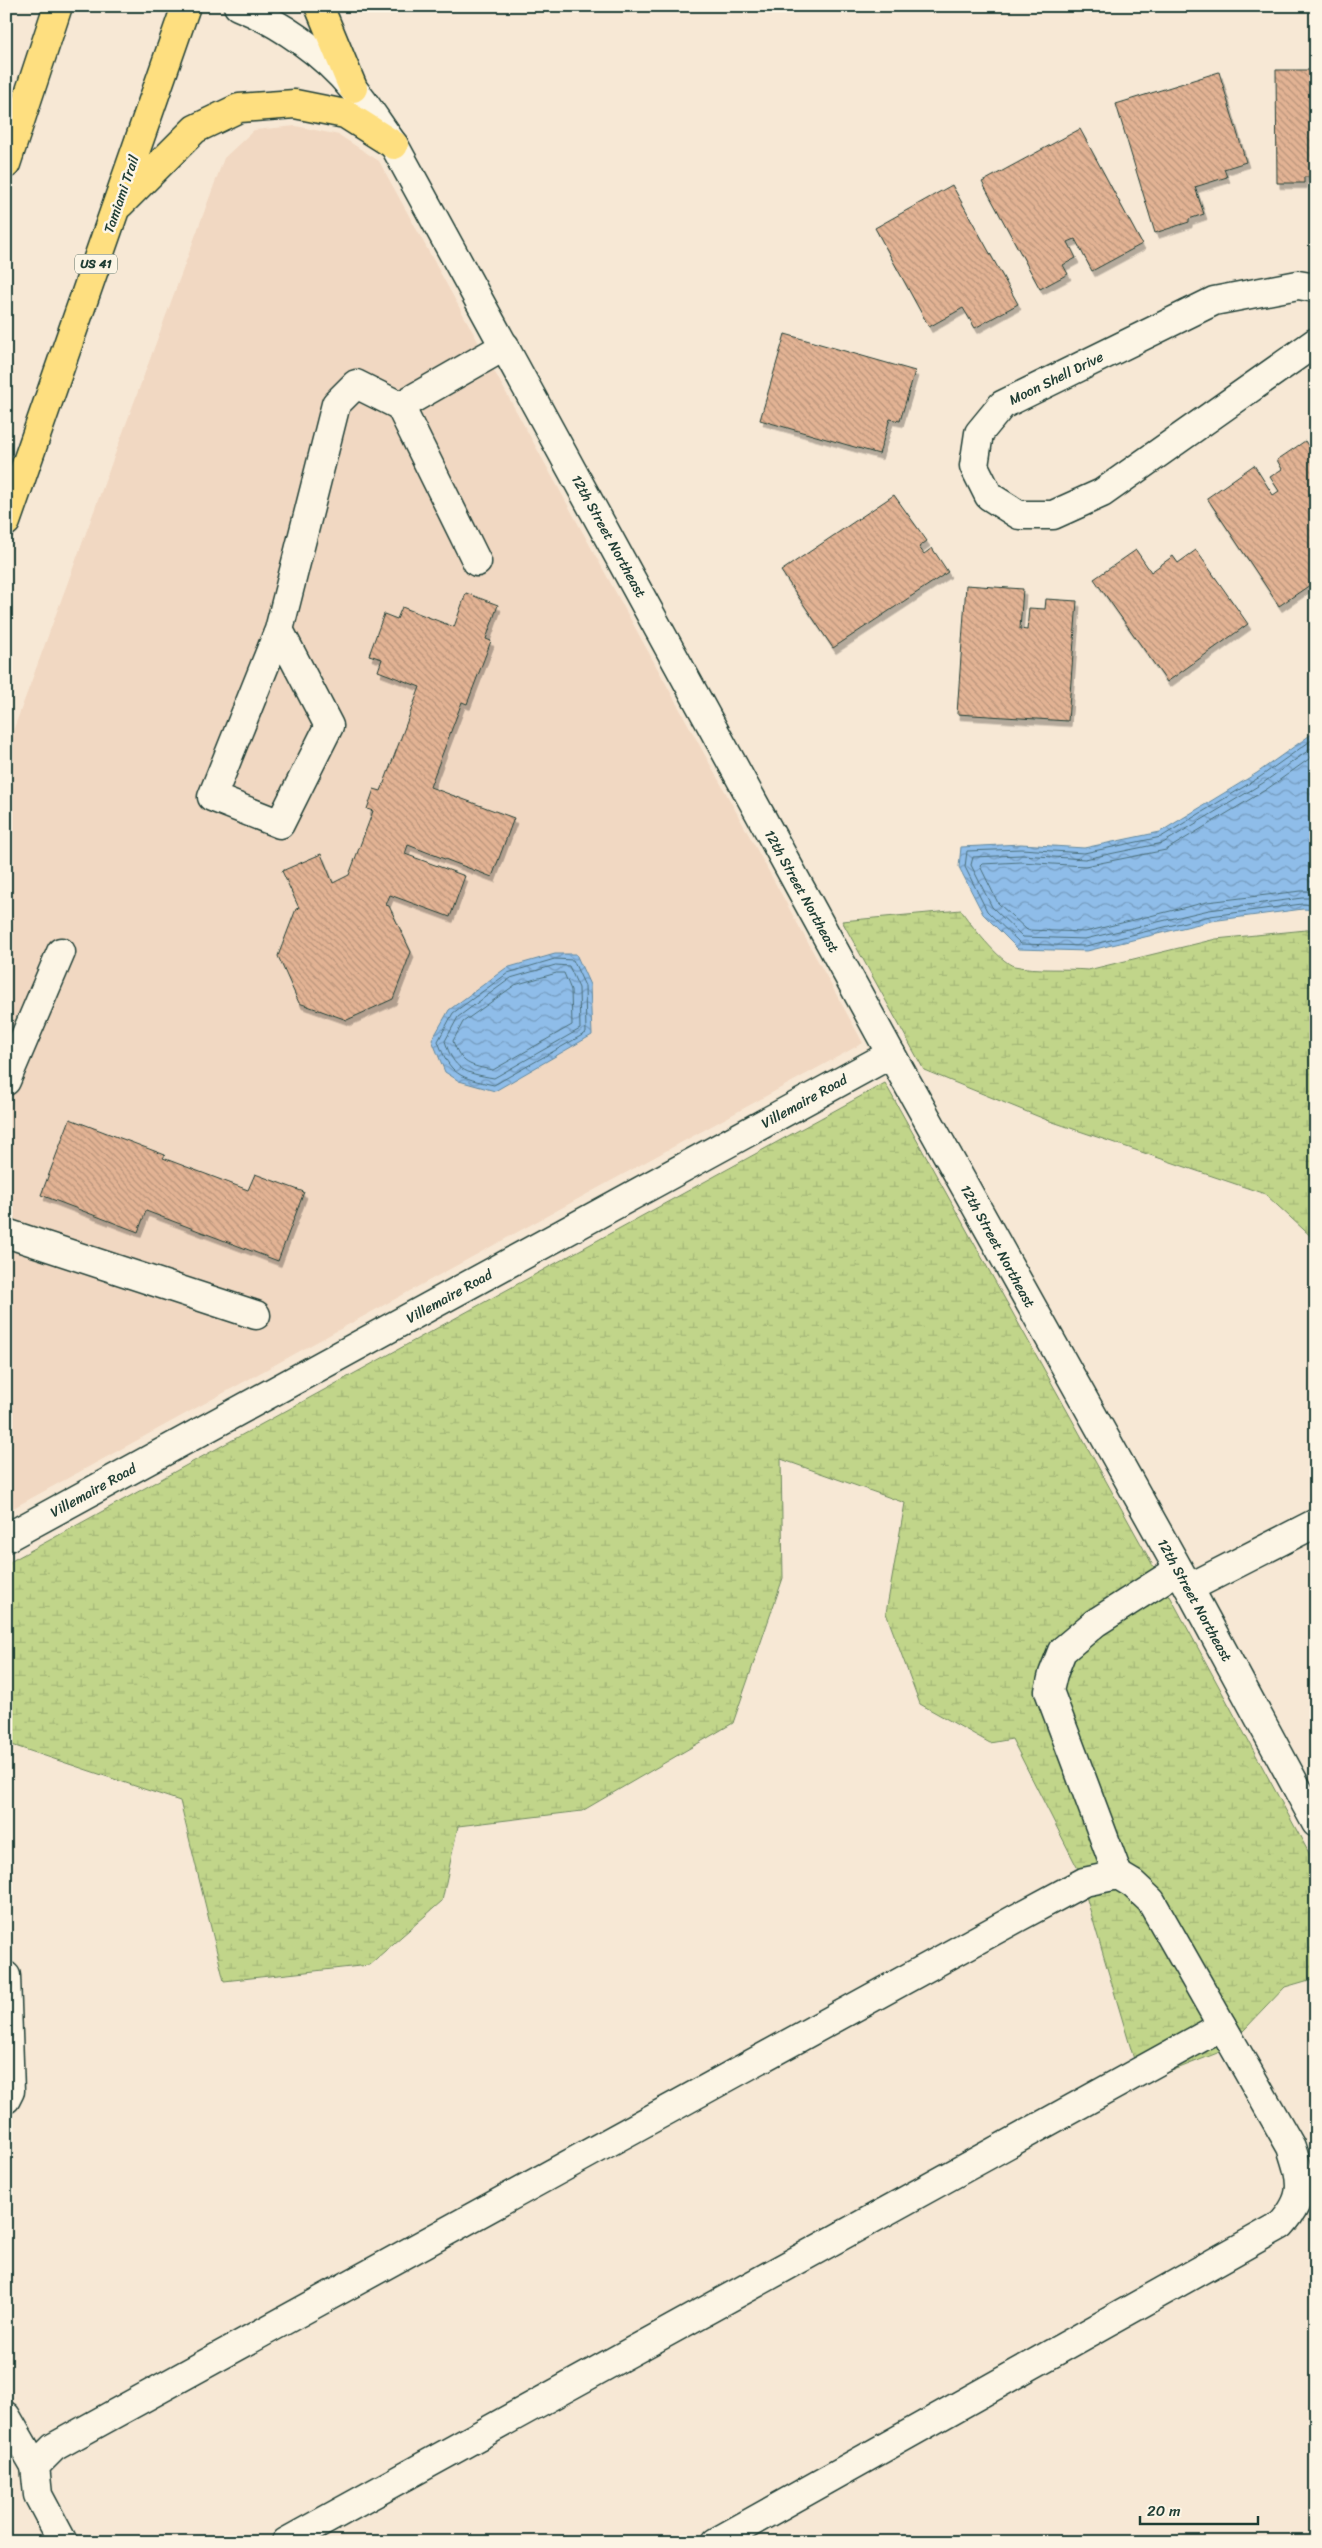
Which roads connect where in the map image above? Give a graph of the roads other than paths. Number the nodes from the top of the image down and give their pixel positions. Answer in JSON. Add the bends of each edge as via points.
{"nodes":[{"id":1,"x":58,"y":6,"type":"edge"},
{"id":2,"x":186,"y":6,"type":"edge"},
{"id":3,"x":238,"y":6,"type":"edge"},
{"id":4,"x":319,"y":6,"type":"edge"},
{"id":5,"x":352,"y":88,"type":"junction"},
{"id":6,"x":394,"y":145,"type":"junction"},
{"id":7,"x":6,"y":164,"type":"edge"},
{"id":8,"x":116,"y":208,"type":"junction"},
{"id":9,"x":1316,"y":288,"type":"edge"},
{"id":10,"x":1316,"y":342,"type":"edge"},
{"id":11,"x":505,"y":346,"type":"junction"},
{"id":12,"x":400,"y":406,"type":"junction"},
{"id":13,"x":6,"y":522,"type":"edge"},
{"id":14,"x":477,"y":562,"type":"dead end"},
{"id":15,"x":279,"y":630,"type":"junction"},
{"id":16,"x":62,"y":952,"type":"dead end"},
{"id":17,"x":891,"y":1054,"type":"junction"},
{"id":18,"x":6,"y":1081,"type":"edge"},
{"id":19,"x":6,"y":1233,"type":"edge"},
{"id":20,"x":256,"y":1315,"type":"dead end"},
{"id":21,"x":1316,"y":1523,"type":"edge"},
{"id":22,"x":6,"y":1538,"type":"edge"},
{"id":23,"x":1184,"y":1579,"type":"junction"},
{"id":24,"x":1316,"y":1823,"type":"edge"},
{"id":25,"x":1118,"y":1875,"type":"junction"},
{"id":26,"x":6,"y":1976,"type":"edge"},
{"id":27,"x":1222,"y":2026,"type":"junction"},
{"id":28,"x":6,"y":2099,"type":"edge"},
{"id":29,"x":6,"y":2416,"type":"edge"},
{"id":30,"x":35,"y":2466,"type":"junction"},
{"id":31,"x":62,"y":2542,"type":"edge"},
{"id":32,"x":286,"y":2542,"type":"edge"},
{"id":33,"x":716,"y":2542,"type":"edge"}],
"edges":[{"from":1,"to":7,"type":"main road"},
{"from":2,"to":8,"type":"main road","name":"Tamiami Trail","number":"US 41"},
{"from":3,"to":5,"type":"street","name":"12th Street Northeast","via":[[265,16],[307,46]]},
{"from":4,"to":5,"type":"main road"},
{"from":5,"to":6,"type":"street","name":"12th Street Northeast"},
{"from":6,"to":8,"type":"main road","via":[[345,114],[295,104],[239,108],[195,129]]},
{"from":6,"to":11,"type":"street","name":"12th Street Northeast"},
{"from":8,"to":13,"type":"main road","name":"Tamiami Trail","number":"US 41"},
{"from":9,"to":10,"type":"street","name":"Moon Shell Drive","via":[[1298,285],[1214,301],[1002,405],[979,433],[974,466],[989,496],[1018,515],[1053,515],[1102,493]]},
{"from":11,"to":12,"type":"street"},
{"from":11,"to":17,"type":"street","name":"12th Street Northeast"},
{"from":12,"to":14,"type":"street"},
{"from":12,"to":15,"type":"street","via":[[356,384],[336,404]]},
{"from":15,"to":15,"type":"street","via":[[212,797],[280,824],[329,726]]},
{"from":16,"to":18,"type":"street"},
{"from":17,"to":22,"type":"street","name":"Villemaire Road"},
{"from":17,"to":23,"type":"street","name":"12th Street Northeast"},
{"from":19,"to":20,"type":"street"},
{"from":21,"to":23,"type":"street"},
{"from":23,"to":24,"type":"street","name":"12th Street Northeast"},
{"from":23,"to":25,"type":"street","via":[[1095,1623],[1062,1651],[1051,1682],[1049,1691]]},
{"from":25,"to":27,"type":"street","via":[[1150,1901]]},
{"from":25,"to":30,"type":"street","via":[[1084,1882],[1008,1923],[54,2447]]},
{"from":26,"to":28,"type":"street","via":[[10,2091]]},
{"from":27,"to":32,"type":"street"},
{"from":27,"to":33,"type":"street","via":[[1291,2147],[1298,2166],[1301,2187],[1295,2210],[1281,2225]]},
{"from":29,"to":30,"type":"street"},
{"from":30,"to":31,"type":"street","via":[[38,2495]]}]}
